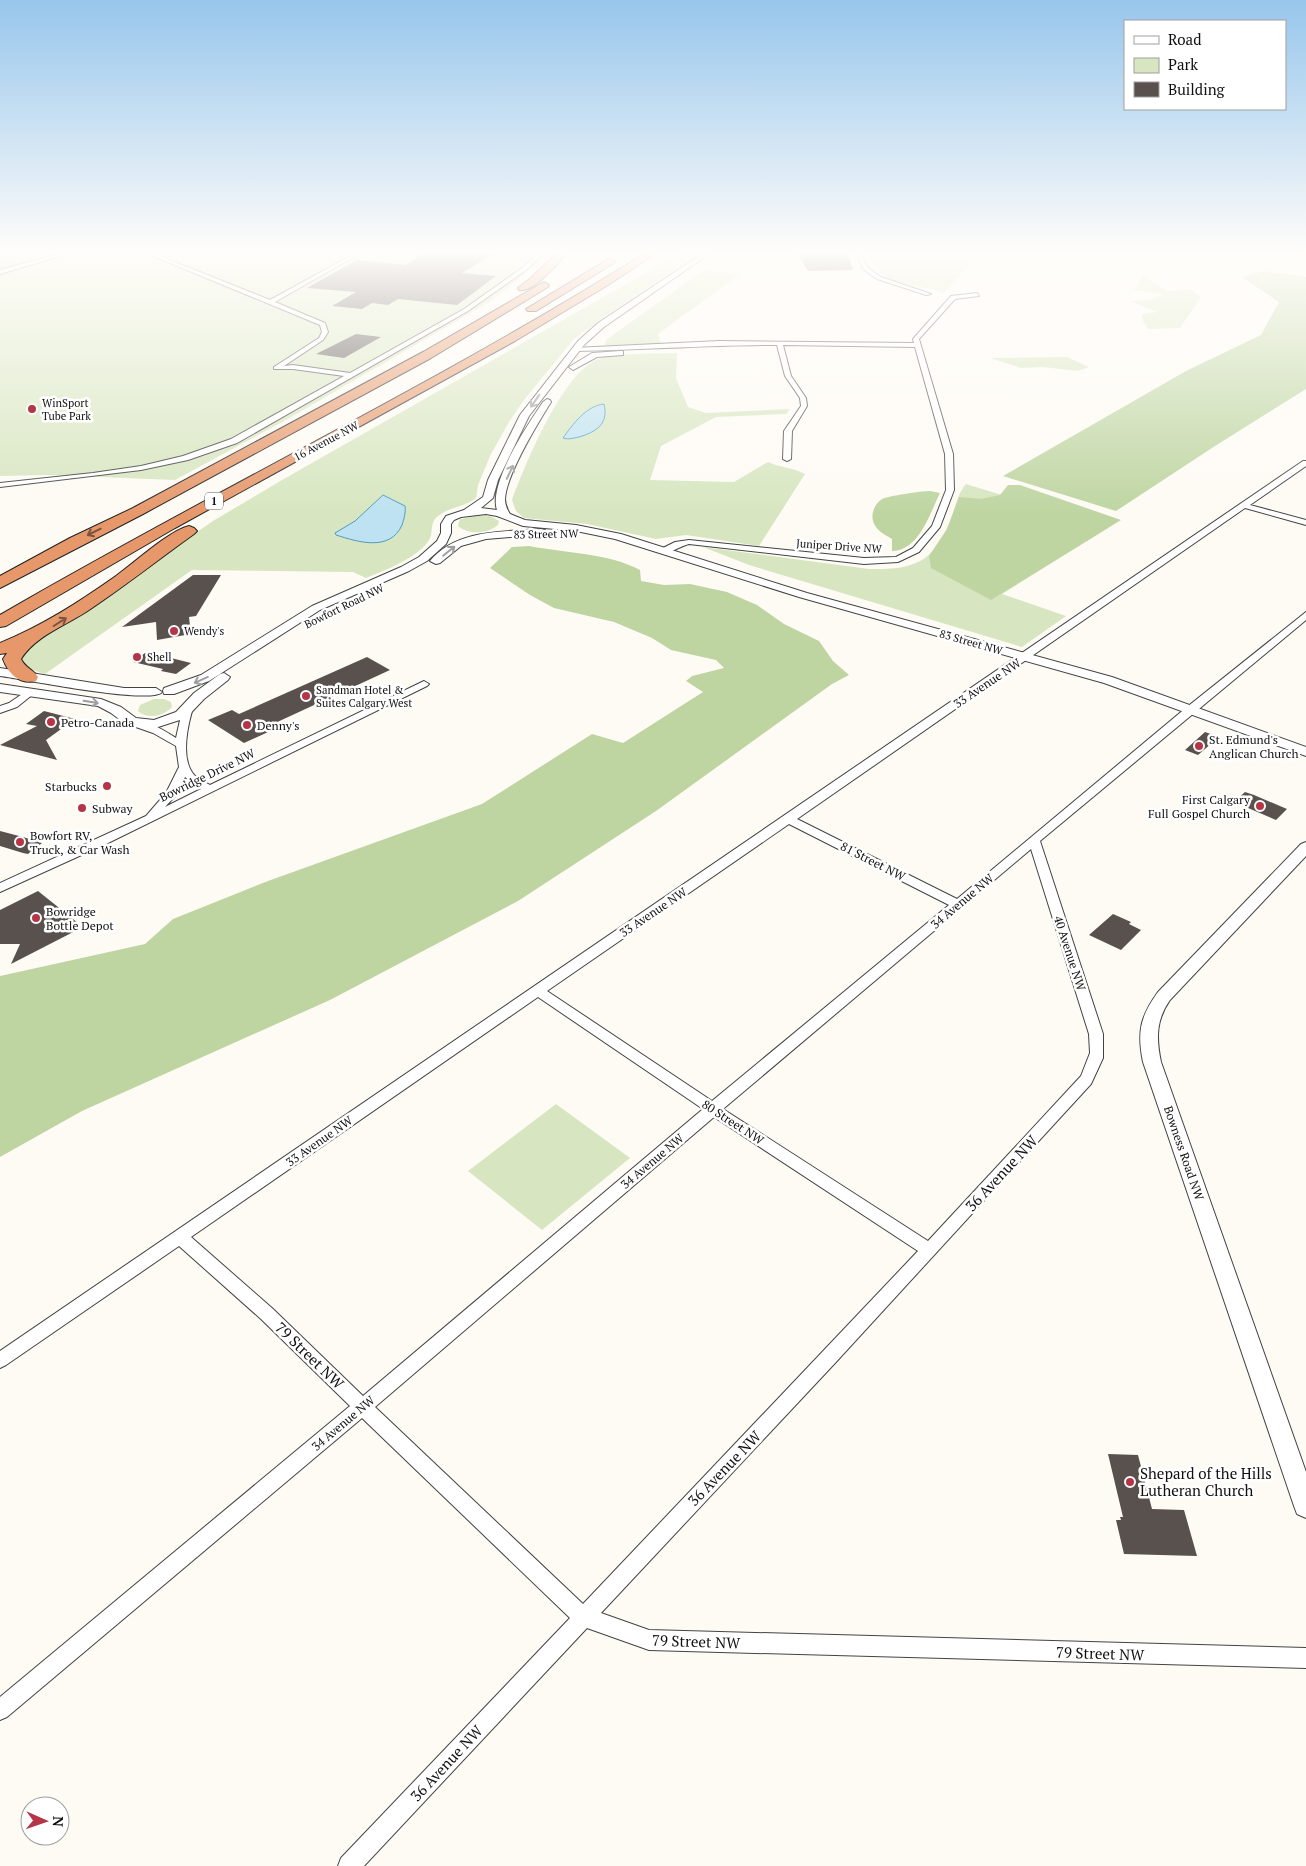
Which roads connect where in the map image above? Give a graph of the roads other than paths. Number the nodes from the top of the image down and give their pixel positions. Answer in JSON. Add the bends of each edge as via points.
{"nodes":[{"id":1,"x":318,"y":341,"type":"edge"},
{"id":2,"x":411,"y":341,"type":"edge"},
{"id":3,"x":432,"y":341,"type":"edge"},
{"id":4,"x":450,"y":341,"type":"edge"},
{"id":5,"x":507,"y":341,"type":"edge"},
{"id":6,"x":589,"y":341,"type":"edge"},
{"id":7,"x":593,"y":341,"type":"edge"},
{"id":8,"x":917,"y":341,"type":"edge"},
{"id":9,"x":780,"y":345,"type":"junction"},
{"id":10,"x":918,"y":345,"type":"junction"},
{"id":11,"x":583,"y":349,"type":"junction"},
{"id":12,"x":460,"y":353,"type":"dead end"},
{"id":13,"x":620,"y":353,"type":"junction"},
{"id":14,"x":427,"y":355,"type":"junction"},
{"id":15,"x":573,"y":367,"type":"junction"},
{"id":16,"x":276,"y":368,"type":"junction"},
{"id":17,"x":350,"y":375,"type":"junction"},
{"id":18,"x":341,"y":380,"type":"junction"},
{"id":19,"x":430,"y":385,"type":"junction"},
{"id":20,"x":787,"y":459,"type":"dead end"},
{"id":21,"x":1306,"y":463,"type":"edge"},
{"id":22,"x":0,"y":480,"type":"edge"},
{"id":23,"x":32,"y":481,"type":"junction"},
{"id":24,"x":0,"y":485,"type":"edge"},
{"id":25,"x":1245,"y":506,"type":"junction"},
{"id":26,"x":138,"y":511,"type":"junction"},
{"id":27,"x":463,"y":513,"type":"junction"},
{"id":28,"x":508,"y":517,"type":"junction"},
{"id":29,"x":1306,"y":523,"type":"edge"},
{"id":30,"x":446,"y":526,"type":"junction"},
{"id":31,"x":133,"y":534,"type":"junction"},
{"id":32,"x":485,"y":536,"type":"junction"},
{"id":33,"x":633,"y":541,"type":"junction"},
{"id":34,"x":664,"y":551,"type":"junction"},
{"id":35,"x":0,"y":583,"type":"edge"},
{"id":36,"x":0,"y":607,"type":"edge"},
{"id":37,"x":1306,"y":615,"type":"edge"},
{"id":38,"x":0,"y":622,"type":"edge"},
{"id":39,"x":36,"y":636,"type":"junction"},
{"id":40,"x":2,"y":648,"type":"edge"},
{"id":41,"x":1024,"y":657,"type":"junction"},
{"id":42,"x":0,"y":672,"type":"edge"},
{"id":43,"x":424,"y":684,"type":"dead end"},
{"id":44,"x":29,"y":685,"type":"junction"},
{"id":45,"x":0,"y":688,"type":"edge"},
{"id":46,"x":162,"y":692,"type":"junction"},
{"id":47,"x":188,"y":708,"type":"junction"},
{"id":48,"x":1190,"y":709,"type":"junction"},
{"id":49,"x":0,"y":710,"type":"edge"},
{"id":50,"x":131,"y":720,"type":"junction"},
{"id":51,"x":180,"y":744,"type":"junction"},
{"id":52,"x":1306,"y":752,"type":"edge"},
{"id":53,"x":185,"y":766,"type":"junction"},
{"id":54,"x":209,"y":789,"type":"junction"},
{"id":55,"x":789,"y":819,"type":"junction"},
{"id":56,"x":146,"y":820,"type":"junction"},
{"id":57,"x":1034,"y":841,"type":"junction"},
{"id":58,"x":1306,"y":847,"type":"edge"},
{"id":59,"x":0,"y":888,"type":"edge"},
{"id":60,"x":958,"y":904,"type":"junction"},
{"id":61,"x":538,"y":991,"type":"junction"},
{"id":62,"x":1094,"y":1066,"type":"joint"},
{"id":63,"x":713,"y":1109,"type":"junction"},
{"id":64,"x":180,"y":1237,"type":"junction"},
{"id":65,"x":929,"y":1250,"type":"junction"},
{"id":66,"x":0,"y":1360,"type":"edge"},
{"id":67,"x":364,"y":1406,"type":"junction"},
{"id":68,"x":1306,"y":1506,"type":"edge"},
{"id":69,"x":583,"y":1617,"type":"junction"},
{"id":70,"x":1306,"y":1658,"type":"edge"},
{"id":71,"x":0,"y":1710,"type":"edge"},
{"id":72,"x":349,"y":1866,"type":"edge"}],
"edges":[{"from":1,"to":16,"type":"street"},
{"from":2,"to":17,"type":"street"},
{"from":3,"to":26,"type":"highway"},
{"from":4,"to":14,"type":"highway"},
{"from":5,"to":19,"type":"highway","name":"16 Avenue NW","number":"1"},
{"from":6,"to":11,"type":"street"},
{"from":7,"to":11,"type":"street"},
{"from":8,"to":10,"type":"street"},
{"from":9,"to":10,"type":"street"},
{"from":9,"to":11,"type":"street"},
{"from":9,"to":13,"type":"street"},
{"from":9,"to":20,"type":"street","via":[[788,376],[803,398],[804,406],[788,431]]},
{"from":10,"to":34,"type":"street","name":"Juniper Drive NW","via":[[949,454],[950,490],[936,526],[916,550],[885,561],[689,542]]},
{"from":11,"to":13,"type":"street"},
{"from":11,"to":15,"type":"street"},
{"from":11,"to":27,"type":"street","one_way":true,"via":[[525,415],[493,480],[488,498]]},
{"from":12,"to":31,"type":"highway","name":"16 Avenue NW","number":"1","via":[[367,408]]},
{"from":13,"to":15,"type":"street","via":[[596,355]]},
{"from":14,"to":26,"type":"highway"},
{"from":14,"to":31,"type":"highway","via":[[349,408],[228,475]]},
{"from":28,"to":15,"type":"street","one_way":true,"via":[[500,499],[506,480],[538,416]]},
{"from":16,"to":17,"type":"street","via":[[293,367]]},
{"from":16,"to":18,"type":"street","via":[[282,372]]},
{"from":17,"to":18,"type":"street"},
{"from":18,"to":23,"type":"street","via":[[253,431],[211,450],[126,471]]},
{"from":19,"to":38,"type":"highway","name":"16 Avenue NW","number":"1"},
{"from":39,"to":19,"type":"highway","one_way":true,"via":[[73,614],[175,540],[371,426]]},
{"from":21,"to":25,"type":"street","name":"33 Avenue NW"},
{"from":22,"to":23,"type":"street"},
{"from":23,"to":24,"type":"street"},
{"from":25,"to":29,"type":"street"},
{"from":25,"to":41,"type":"street","name":"33 Avenue NW"},
{"from":26,"to":35,"type":"highway","one_way":true},
{"from":27,"to":28,"type":"street","via":[[486,511]]},
{"from":27,"to":30,"type":"street","via":[[450,518]]},
{"from":28,"to":32,"type":"street","name":"Bowfort Road NW","via":[[510,523],[507,528]]},
{"from":28,"to":33,"type":"street","name":"83 Street NW","via":[[534,525],[593,531]]},
{"from":30,"to":32,"type":"street","via":[[455,534]]},
{"from":30,"to":46,"type":"street","name":"Bowfort Road NW","one_way":true,"via":[[442,542],[422,559],[316,608],[206,678]]},
{"from":31,"to":36,"type":"highway","name":"16 Avenue NW","number":"1"},
{"from":32,"to":33,"type":"street","name":"83 Street NW","via":[[584,533]]},
{"from":47,"to":32,"type":"street","name":"Bowfort Road NW","one_way":true,"via":[[244,663],[310,621],[421,570],[457,544]]},
{"from":33,"to":34,"type":"street","name":"83 Street NW"},
{"from":34,"to":41,"type":"street","name":"83 Street NW","via":[[803,595]]},
{"from":37,"to":48,"type":"street","name":"34 Avenue NW"},
{"from":39,"to":40,"type":"highway"},
{"from":39,"to":44,"type":"highway","via":[[22,645],[12,659]]},
{"from":41,"to":48,"type":"street","name":"83 Street NW","via":[[1108,680]]},
{"from":41,"to":55,"type":"street","name":"33 Avenue NW"},
{"from":42,"to":44,"type":"street","name":"Bowfort Road NW"},
{"from":43,"to":54,"type":"street","name":"Bowridge Drive NW"},
{"from":44,"to":45,"type":"street","name":"Bowfort Road NW"},
{"from":44,"to":46,"type":"street","name":"Bowfort Road NW"},
{"from":44,"to":49,"type":"street","via":[[13,705]]},
{"from":44,"to":50,"type":"street","name":"Bowfort Road NW","one_way":true,"via":[[101,704]]},
{"from":46,"to":47,"type":"street","via":[[185,696],[190,702]]},
{"from":46,"to":50,"type":"street","via":[[130,702],[124,710]]},
{"from":47,"to":50,"type":"street","name":"Bowfort Road NW","via":[[182,715],[165,722]]},
{"from":47,"to":51,"type":"street"},
{"from":48,"to":52,"type":"street","name":"83 Street NW"},
{"from":48,"to":57,"type":"street","name":"34 Avenue NW"},
{"from":50,"to":51,"type":"street","name":"Bowfort Road NW"},
{"from":51,"to":53,"type":"street"},
{"from":53,"to":54,"type":"street","via":[[191,778]]},
{"from":53,"to":56,"type":"street","via":[[171,794]]},
{"from":54,"to":56,"type":"street","name":"Bowridge Drive NW"},
{"from":55,"to":60,"type":"street","name":"81 Street NW"},
{"from":55,"to":61,"type":"street","name":"33 Avenue NW"},
{"from":56,"to":59,"type":"street","name":"Bowridge Drive NW"},
{"from":57,"to":60,"type":"street","name":"34 Avenue NW"},
{"from":57,"to":62,"type":"street","name":"40 Avenue NW","via":[[1096,1034],[1099,1047]]},
{"from":58,"to":68,"type":"street","name":"Bowness Road NW","via":[[1164,996],[1153,1011],[1147,1040]]},
{"from":60,"to":63,"type":"street","name":"34 Avenue NW"},
{"from":61,"to":63,"type":"street","name":"80 Street NW"},
{"from":61,"to":64,"type":"street","name":"33 Avenue NW"},
{"from":62,"to":65,"type":"street","name":"36 Avenue NW","via":[[1086,1080]]},
{"from":63,"to":65,"type":"street","name":"80 Street NW"},
{"from":63,"to":67,"type":"street","name":"34 Avenue NW"},
{"from":64,"to":66,"type":"street","name":"33 Avenue NW"},
{"from":64,"to":67,"type":"street","name":"79 Street NW"},
{"from":65,"to":69,"type":"street","name":"36 Avenue NW"},
{"from":67,"to":69,"type":"street","name":"79 Street NW"},
{"from":67,"to":71,"type":"street","name":"34 Avenue NW"},
{"from":69,"to":70,"type":"street","name":"79 Street NW","via":[[649,1640]]},
{"from":69,"to":72,"type":"street","name":"36 Avenue NW"}]}
